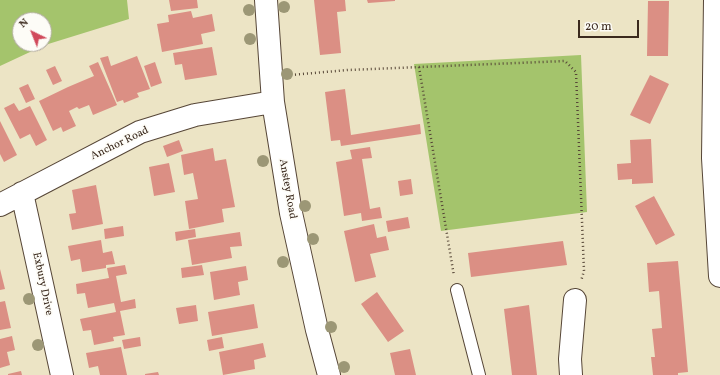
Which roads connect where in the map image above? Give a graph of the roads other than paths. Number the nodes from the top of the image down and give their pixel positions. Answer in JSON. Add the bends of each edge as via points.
{"nodes":[{"id":1,"x":266,"y":0,"type":"edge"},
{"id":2,"x":715,"y":0,"type":"edge"},
{"id":3,"x":272,"y":102,"type":"junction"},
{"id":4,"x":22,"y":193,"type":"junction"},
{"id":5,"x":0,"y":206,"type":"edge"},
{"id":6,"x":720,"y":276,"type":"edge"},
{"id":7,"x":457,"y":290,"type":"road end"},
{"id":8,"x":575,"y":300,"type":"road end"},
{"id":9,"x":62,"y":375,"type":"edge"},
{"id":10,"x":329,"y":375,"type":"edge"},
{"id":11,"x":479,"y":375,"type":"edge"},
{"id":12,"x":571,"y":375,"type":"edge"}],
"edges":[{"from":1,"to":3,"type":"street","name":"Anstey Road"},
{"from":2,"to":6,"type":"street","via":[[713,158]]},
{"from":3,"to":4,"type":"street","name":"Anchor Road","via":[[195,115],[140,132]]},
{"from":3,"to":10,"type":"street","name":"Anstey Road","via":[[291,213]]},
{"from":4,"to":5,"type":"street","name":"Anchor Road"},
{"from":4,"to":9,"type":"street","name":"Exbury Drive"},
{"from":7,"to":11,"type":"lane"},
{"from":8,"to":12,"type":"street"}]}
